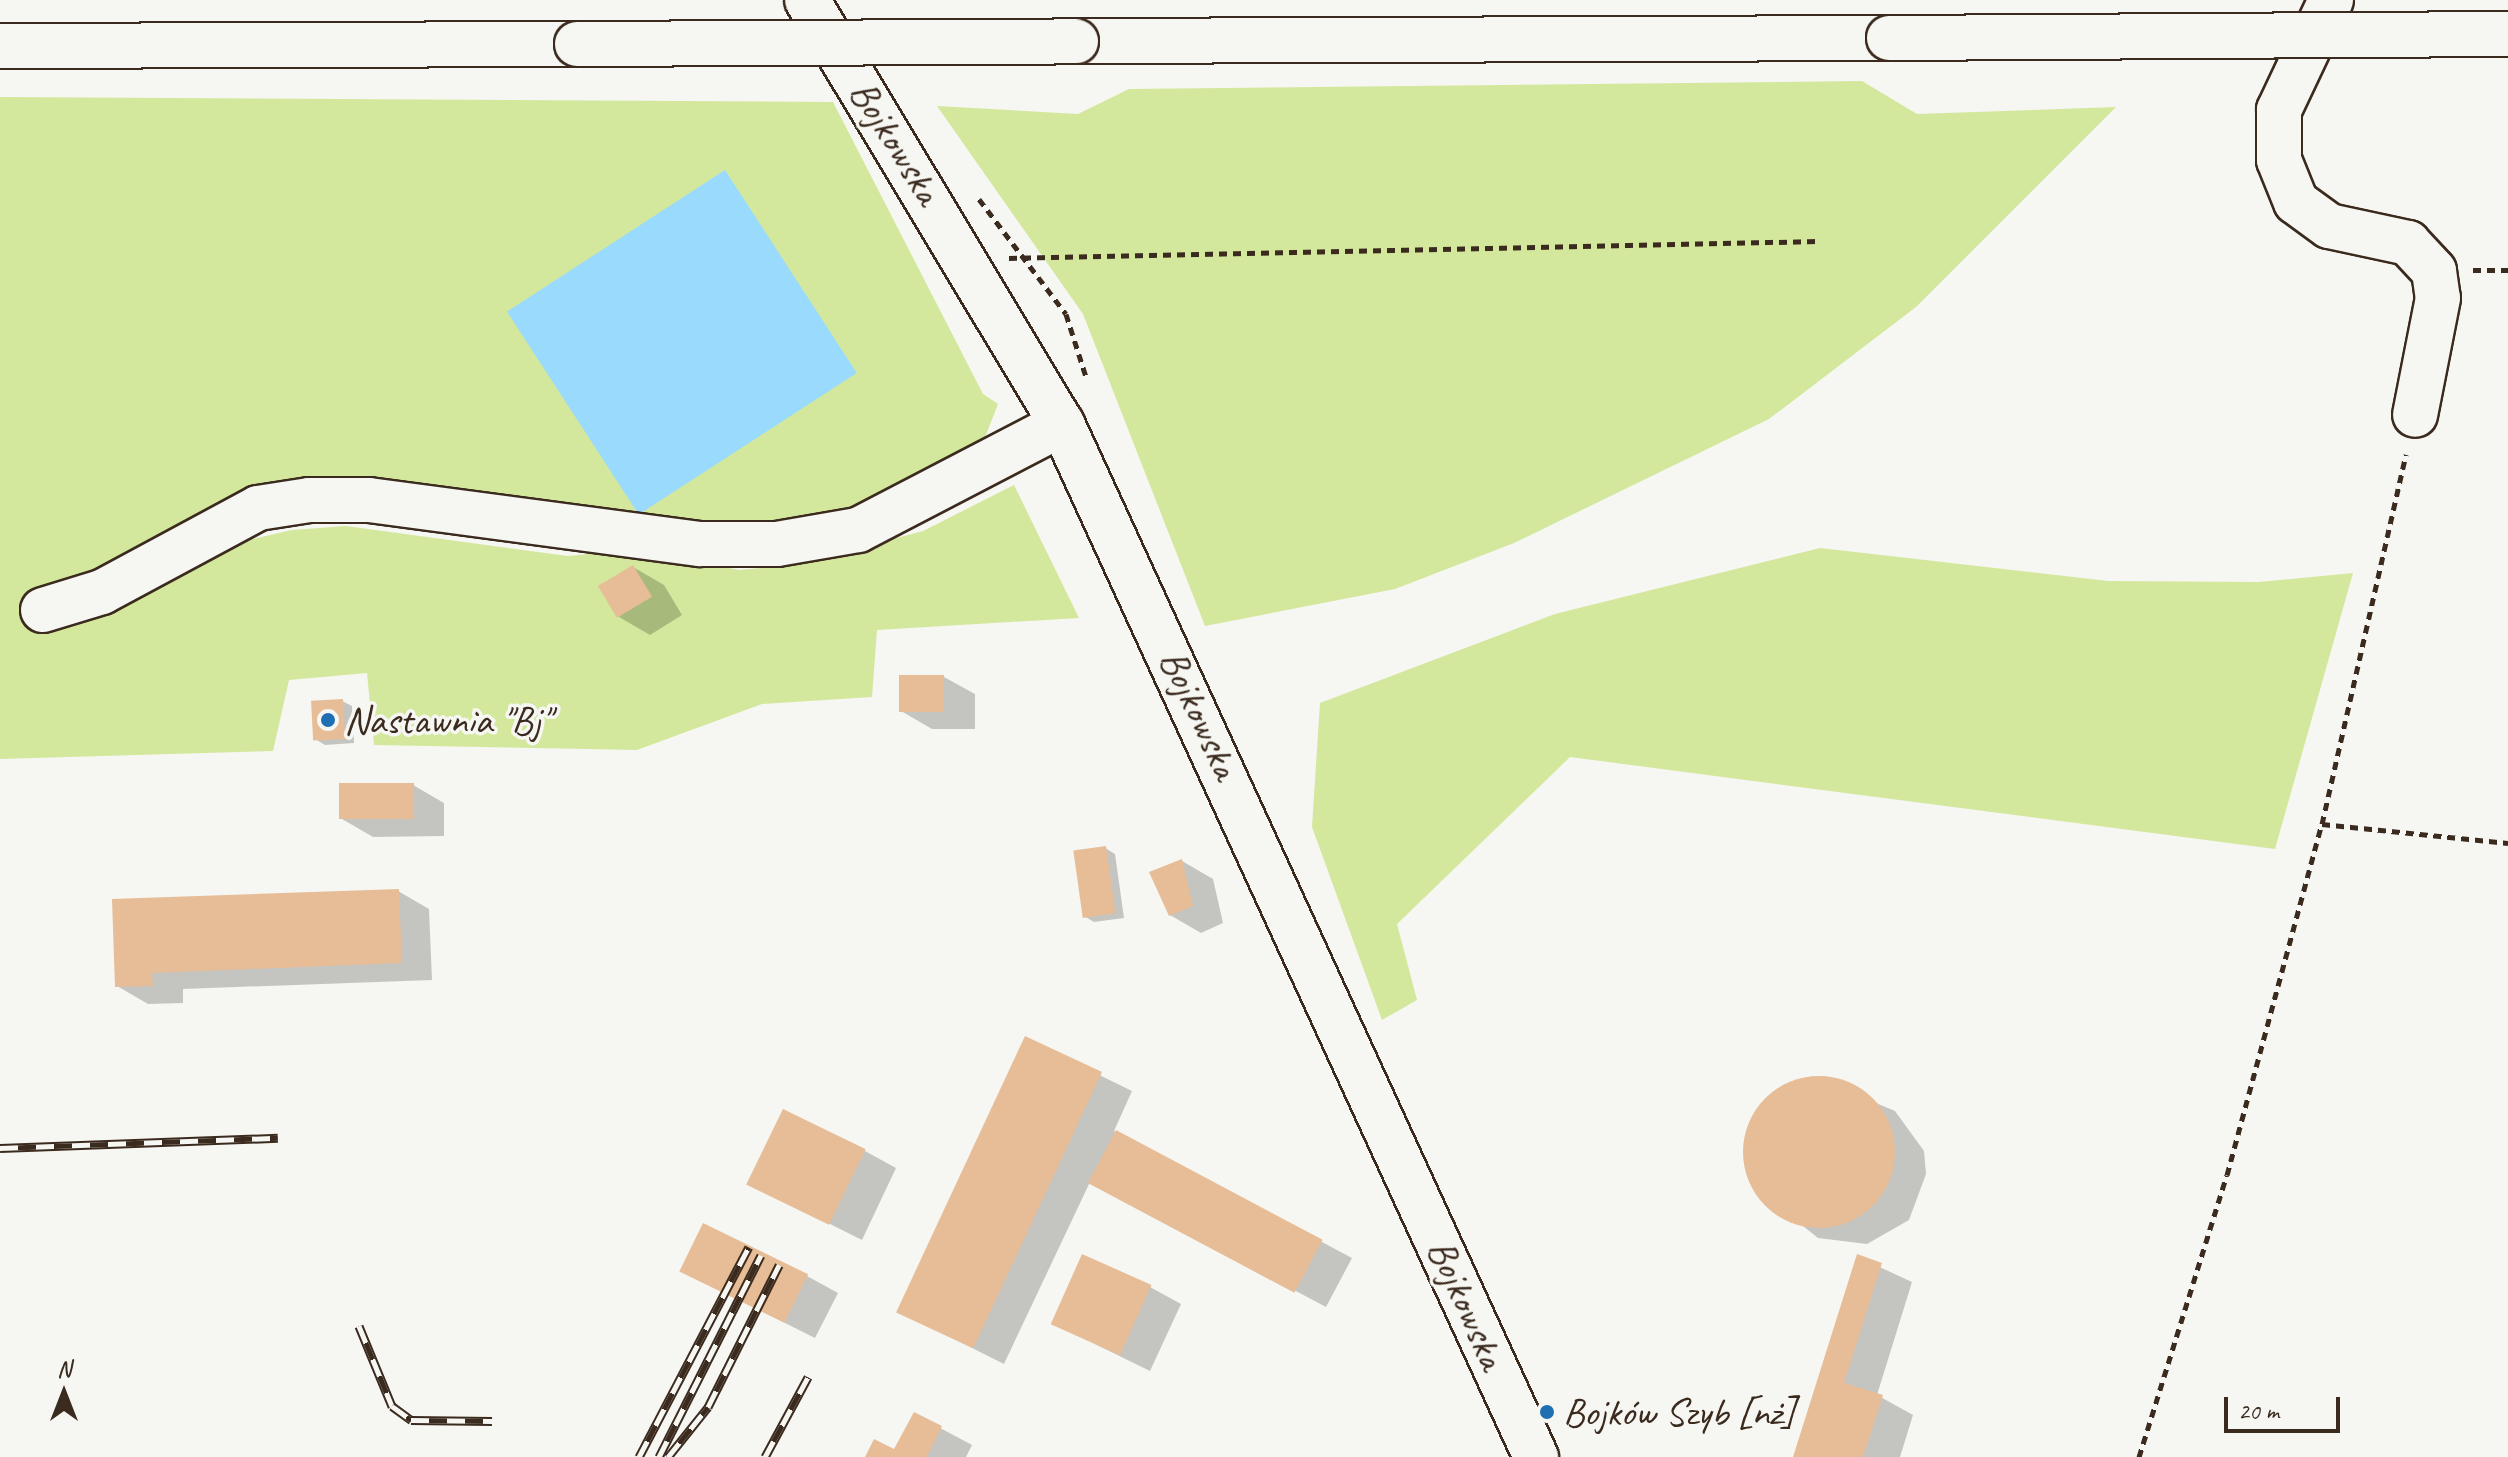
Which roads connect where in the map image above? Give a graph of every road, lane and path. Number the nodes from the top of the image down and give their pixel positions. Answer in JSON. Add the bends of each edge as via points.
{"nodes":[{"id":1,"x":807,"y":0,"type":"edge"},
{"id":2,"x":2331,"y":0,"type":"edge"},
{"id":3,"x":2508,"y":34,"type":"edge"},
{"id":4,"x":0,"y":46,"type":"edge"},
{"id":5,"x":1818,"y":241,"type":"dead end"},
{"id":6,"x":977,"y":272,"type":"junction"},
{"id":7,"x":2415,"y":415,"type":"joint"},
{"id":8,"x":1062,"y":424,"type":"junction"},
{"id":9,"x":43,"y":610,"type":"dead end"},
{"id":10,"x":2322,"y":824,"type":"junction"},
{"id":11,"x":2508,"y":843,"type":"edge"},
{"id":12,"x":1536,"y":1457,"type":"edge"},
{"id":13,"x":2139,"y":1457,"type":"edge"}],
"edges":[{"from":1,"to":6,"type":"main road","name":"Bojkowska"},
{"from":2,"to":7,"type":"main road","via":[[2279,110],[2279,160],[2296,202],[2329,226],[2408,243],[2434,271],[2438,298]]},
{"from":3,"to":4,"type":"main road","bridge":true},
{"from":5,"to":6,"type":"path","via":[[1022,252]]},
{"from":6,"to":8,"type":"main road","name":"Bojkowska"},
{"from":7,"to":10,"type":"path"},
{"from":8,"to":9,"type":"main road","via":[[858,530],[777,544],[700,544],[369,500],[309,500],[258,508],[102,592]]},
{"from":8,"to":12,"type":"main road","name":"Bojkowska"},
{"from":10,"to":11,"type":"path"},
{"from":10,"to":13,"type":"path","via":[[2227,1175]]}]}
